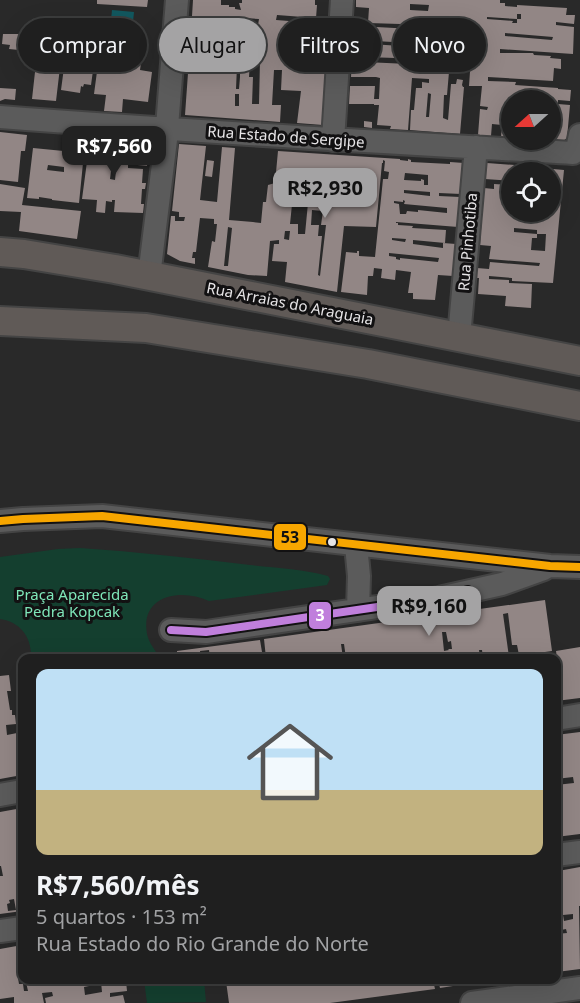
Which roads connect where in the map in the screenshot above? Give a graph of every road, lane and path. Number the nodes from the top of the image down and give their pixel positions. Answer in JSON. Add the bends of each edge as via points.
{"nodes":[{"id":1,"x":177,"y":0,"type":"edge"},
{"id":2,"x":342,"y":0,"type":"edge"},
{"id":3,"x":0,"y":117,"type":"edge"},
{"id":4,"x":167,"y":129,"type":"junction"},
{"id":5,"x":333,"y":140,"type":"junction"},
{"id":6,"x":576,"y":144,"type":"edge"},
{"id":7,"x":476,"y":147,"type":"junction"},
{"id":8,"x":0,"y":252,"type":"edge"},
{"id":9,"x":149,"y":276,"type":"junction"},
{"id":10,"x":0,"y":321,"type":"edge"},
{"id":11,"x":459,"y":337,"type":"junction"},
{"id":12,"x":580,"y":361,"type":"edge"},
{"id":13,"x":580,"y":406,"type":"edge"},
{"id":14,"x":0,"y":521,"type":"edge"},
{"id":15,"x":356,"y":544,"type":"junction"},
{"id":16,"x":550,"y":566,"type":"junction"},
{"id":17,"x":580,"y":567,"type":"edge"},
{"id":18,"x":358,"y":610,"type":"junction"},
{"id":19,"x":171,"y":630,"type":"dead end"},
{"id":20,"x":580,"y":716,"type":"edge"},
{"id":21,"x":561,"y":718,"type":"edge"},
{"id":22,"x":18,"y":792,"type":"edge"},
{"id":23,"x":0,"y":795,"type":"edge"},
{"id":24,"x":580,"y":852,"type":"edge"},
{"id":25,"x":561,"y":854,"type":"edge"},
{"id":26,"x":18,"y":929,"type":"edge"},
{"id":27,"x":0,"y":931,"type":"edge"},
{"id":28,"x":580,"y":988,"type":"edge"},
{"id":29,"x":472,"y":1003,"type":"edge"}],
"edges":[{"from":1,"to":4,"type":"street"},
{"from":2,"to":5,"type":"street"},
{"from":3,"to":4,"type":"street","name":"Rua Estado de Sergipe"},
{"from":4,"to":5,"type":"street","name":"Rua Estado de Sergipe"},
{"from":4,"to":9,"type":"street"},
{"from":5,"to":7,"type":"street","name":"Rua Estado de Sergipe"},
{"from":6,"to":7,"type":"street","name":"Rua Estado de Sergipe"},
{"from":7,"to":11,"type":"street","name":"Rua Pinhotiba"},
{"from":8,"to":9,"type":"main road","name":"Rua Arraias do Araguaia"},
{"from":9,"to":11,"type":"main road","name":"Rua Arraias do Araguaia"},
{"from":10,"to":13,"type":"main road","via":[[146,328],[368,364]]},
{"from":11,"to":12,"type":"main road","name":"Rua Arraias do Araguaia"},
{"from":14,"to":15,"type":"street","via":[[102,516]]},
{"from":15,"to":16,"type":"street"},
{"from":15,"to":18,"type":"street"},
{"from":16,"to":17,"type":"street"},
{"from":16,"to":18,"type":"street","via":[[501,584]]},
{"from":18,"to":19,"type":"street","via":[[206,632]]},
{"from":20,"to":21,"type":"street"},
{"from":22,"to":23,"type":"street"},
{"from":24,"to":25,"type":"street"},
{"from":26,"to":27,"type":"street"},
{"from":28,"to":29,"type":"street"}]}
